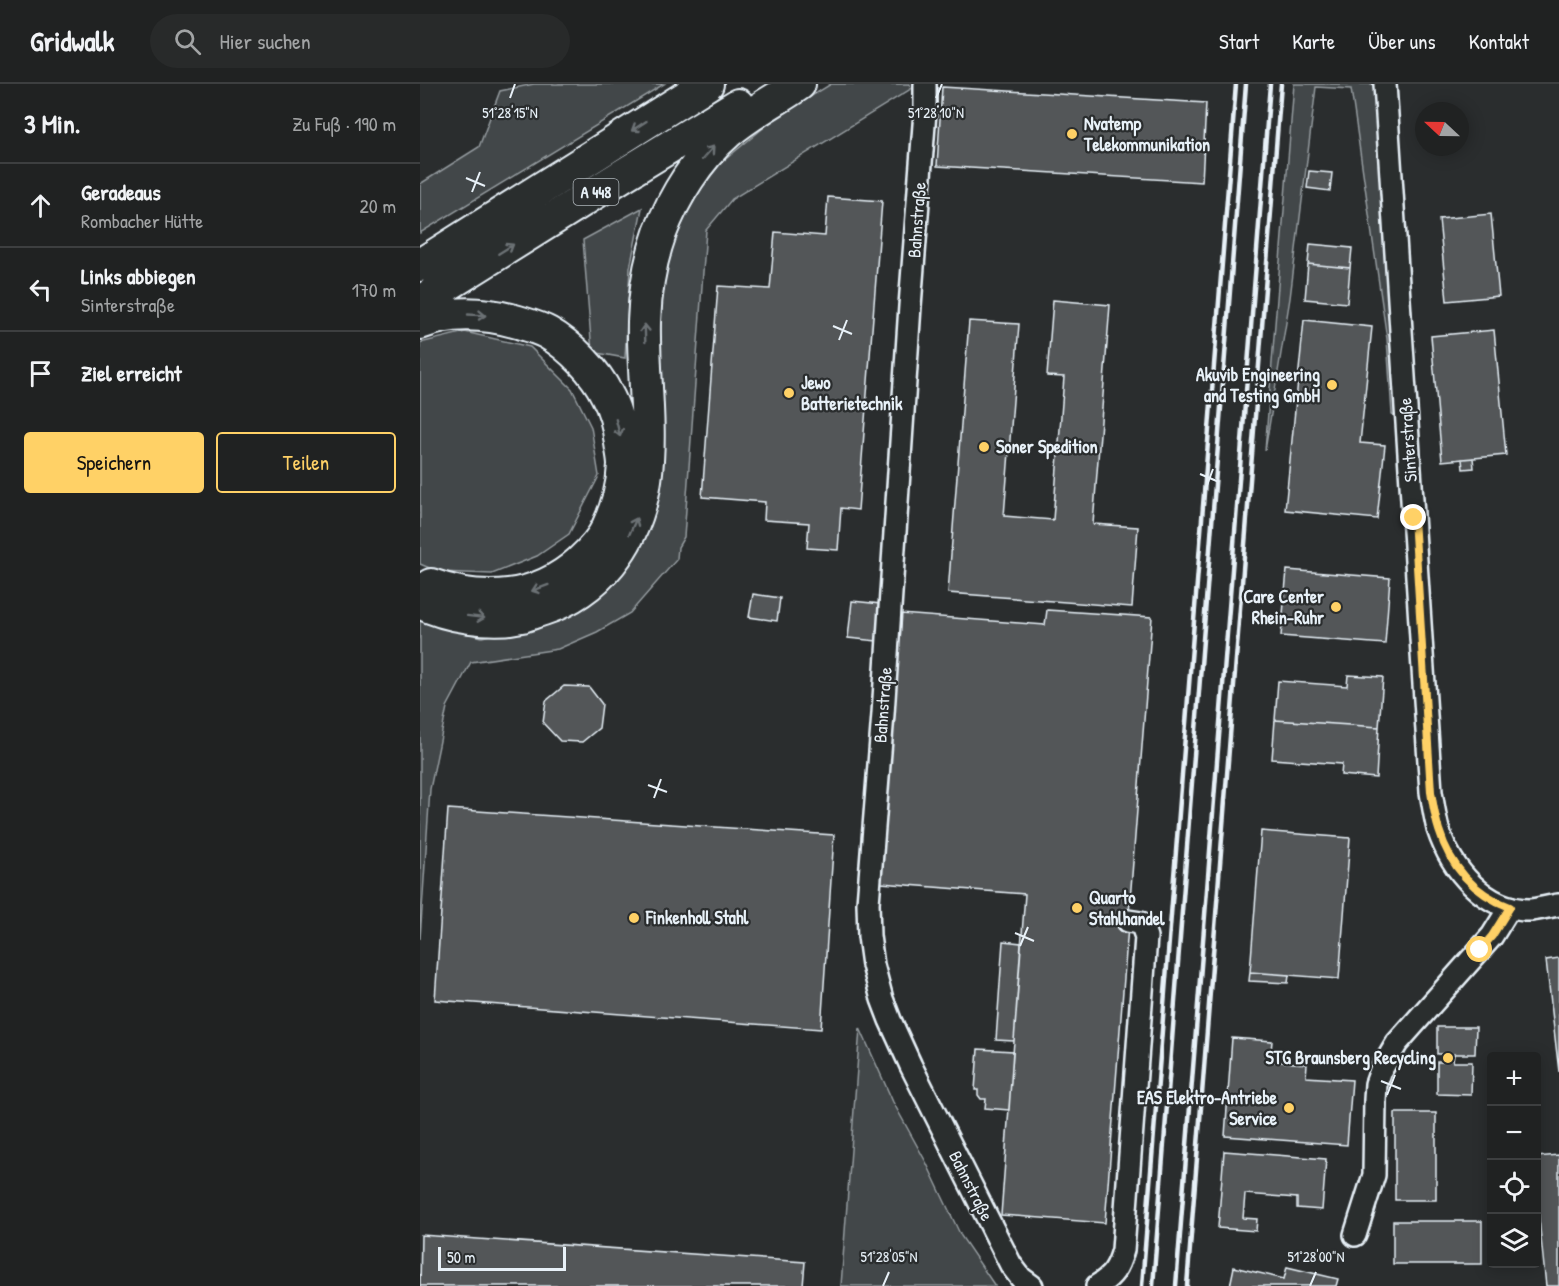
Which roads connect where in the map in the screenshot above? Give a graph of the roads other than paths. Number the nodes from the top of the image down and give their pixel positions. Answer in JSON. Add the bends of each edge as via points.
{"nodes":[{"id":1,"x":707,"y":84,"type":"edge"},
{"id":2,"x":772,"y":84,"type":"edge"},
{"id":3,"x":800,"y":84,"type":"edge"},
{"id":4,"x":925,"y":84,"type":"edge"},
{"id":5,"x":1385,"y":84,"type":"edge"},
{"id":6,"x":420,"y":265,"type":"edge"},
{"id":7,"x":420,"y":302,"type":"edge"},
{"id":8,"x":420,"y":323,"type":"edge"},
{"id":9,"x":420,"y":581,"type":"edge"},
{"id":10,"x":420,"y":602,"type":"edge"},
{"id":11,"x":1559,"y":905,"type":"edge"},
{"id":12,"x":1510,"y":907,"type":"junction"},
{"id":13,"x":1128,"y":921,"type":"dead end"},
{"id":14,"x":1355,"y":1235,"type":"dead end"},
{"id":15,"x":1032,"y":1286,"type":"edge"},
{"id":16,"x":1096,"y":1286,"type":"edge"}],
"edges":[{"from":1,"to":6,"type":"highway","number":"A 448","one_way":true},
{"from":7,"to":2,"type":"highway","number":"A 448","one_way":true},
{"from":10,"to":3,"type":"highway","one_way":true,"via":[[470,617],[521,616],[567,600],[601,574],[617,555],[632,530],[643,496],[647,421],[644,323],[660,232],[682,188],[706,154],[728,132]]},
{"from":4,"to":15,"type":"street","name":"Bahnstraße","via":[[868,936],[882,999],[911,1066],[1011,1265]]},
{"from":5,"to":12,"type":"street","name":"Sinterstraße","via":[[1431,792],[1438,829],[1450,858],[1477,889]]},
{"from":8,"to":9,"type":"highway","one_way":true,"via":[[476,314],[548,333],[572,350],[607,395],[619,429],[624,464],[620,494],[608,528],[592,551],[551,584],[504,596],[452,592]]},
{"from":11,"to":12,"type":"street","via":[[1531,910]]},
{"from":12,"to":14,"type":"street","via":[[1492,936],[1397,1043],[1381,1070],[1376,1084],[1374,1175]]},
{"from":13,"to":16,"type":"street","via":[[1142,923],[1146,937],[1123,1250],[1109,1278]]}]}
